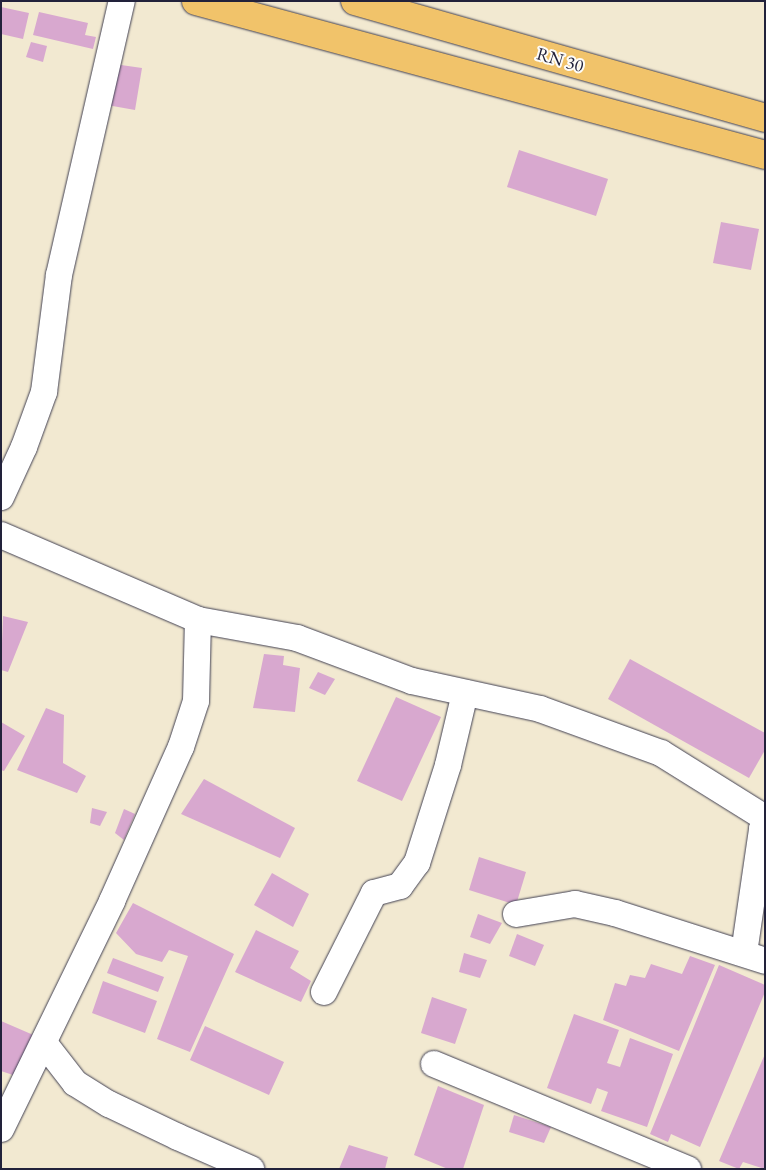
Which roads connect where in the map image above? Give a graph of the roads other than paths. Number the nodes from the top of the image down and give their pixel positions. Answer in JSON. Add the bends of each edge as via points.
{"nodes":[{"id":1,"x":122,"y":1,"type":"edge"},
{"id":2,"x":196,"y":1,"type":"edge"},
{"id":3,"x":355,"y":1,"type":"edge"},
{"id":4,"x":765,"y":118,"type":"edge"},
{"id":5,"x":765,"y":155,"type":"edge"},
{"id":6,"x":1,"y":497,"type":"edge"},
{"id":7,"x":1,"y":535,"type":"edge"},
{"id":8,"x":198,"y":620,"type":"junction"},
{"id":9,"x":465,"y":693,"type":"junction"},
{"id":10,"x":765,"y":818,"type":"edge"},
{"id":11,"x":765,"y":824,"type":"edge"},
{"id":12,"x":516,"y":914,"type":"dead end"},
{"id":13,"x":754,"y":957,"type":"edge"},
{"id":14,"x":324,"y":992,"type":"dead end"},
{"id":15,"x":44,"y":1043,"type":"junction"},
{"id":16,"x":434,"y":1064,"type":"dead end"},
{"id":17,"x":1,"y":1128,"type":"edge"},
{"id":18,"x":251,"y":1169,"type":"edge"},
{"id":19,"x":688,"y":1169,"type":"edge"}],
"edges":[{"from":1,"to":6,"type":"street","via":[[59,275],[44,392]]},
{"from":2,"to":5,"type":"main road"},
{"from":3,"to":4,"type":"main road","name":"RN 30","number":"RN 30"},
{"from":7,"to":8,"type":"street"},
{"from":8,"to":9,"type":"street","via":[[297,638],[412,681]]},
{"from":8,"to":15,"type":"street","via":[[196,701],[181,747]]},
{"from":9,"to":10,"type":"street","via":[[540,709],[661,753]]},
{"from":9,"to":14,"type":"street","via":[[448,765],[417,862],[400,886],[374,893]]},
{"from":11,"to":13,"type":"street","via":[[762,829]]},
{"from":12,"to":13,"type":"street","via":[[575,904],[615,913]]},
{"from":15,"to":17,"type":"street"},
{"from":15,"to":18,"type":"street","via":[[75,1083],[109,1104]]},
{"from":16,"to":19,"type":"street"}]}
